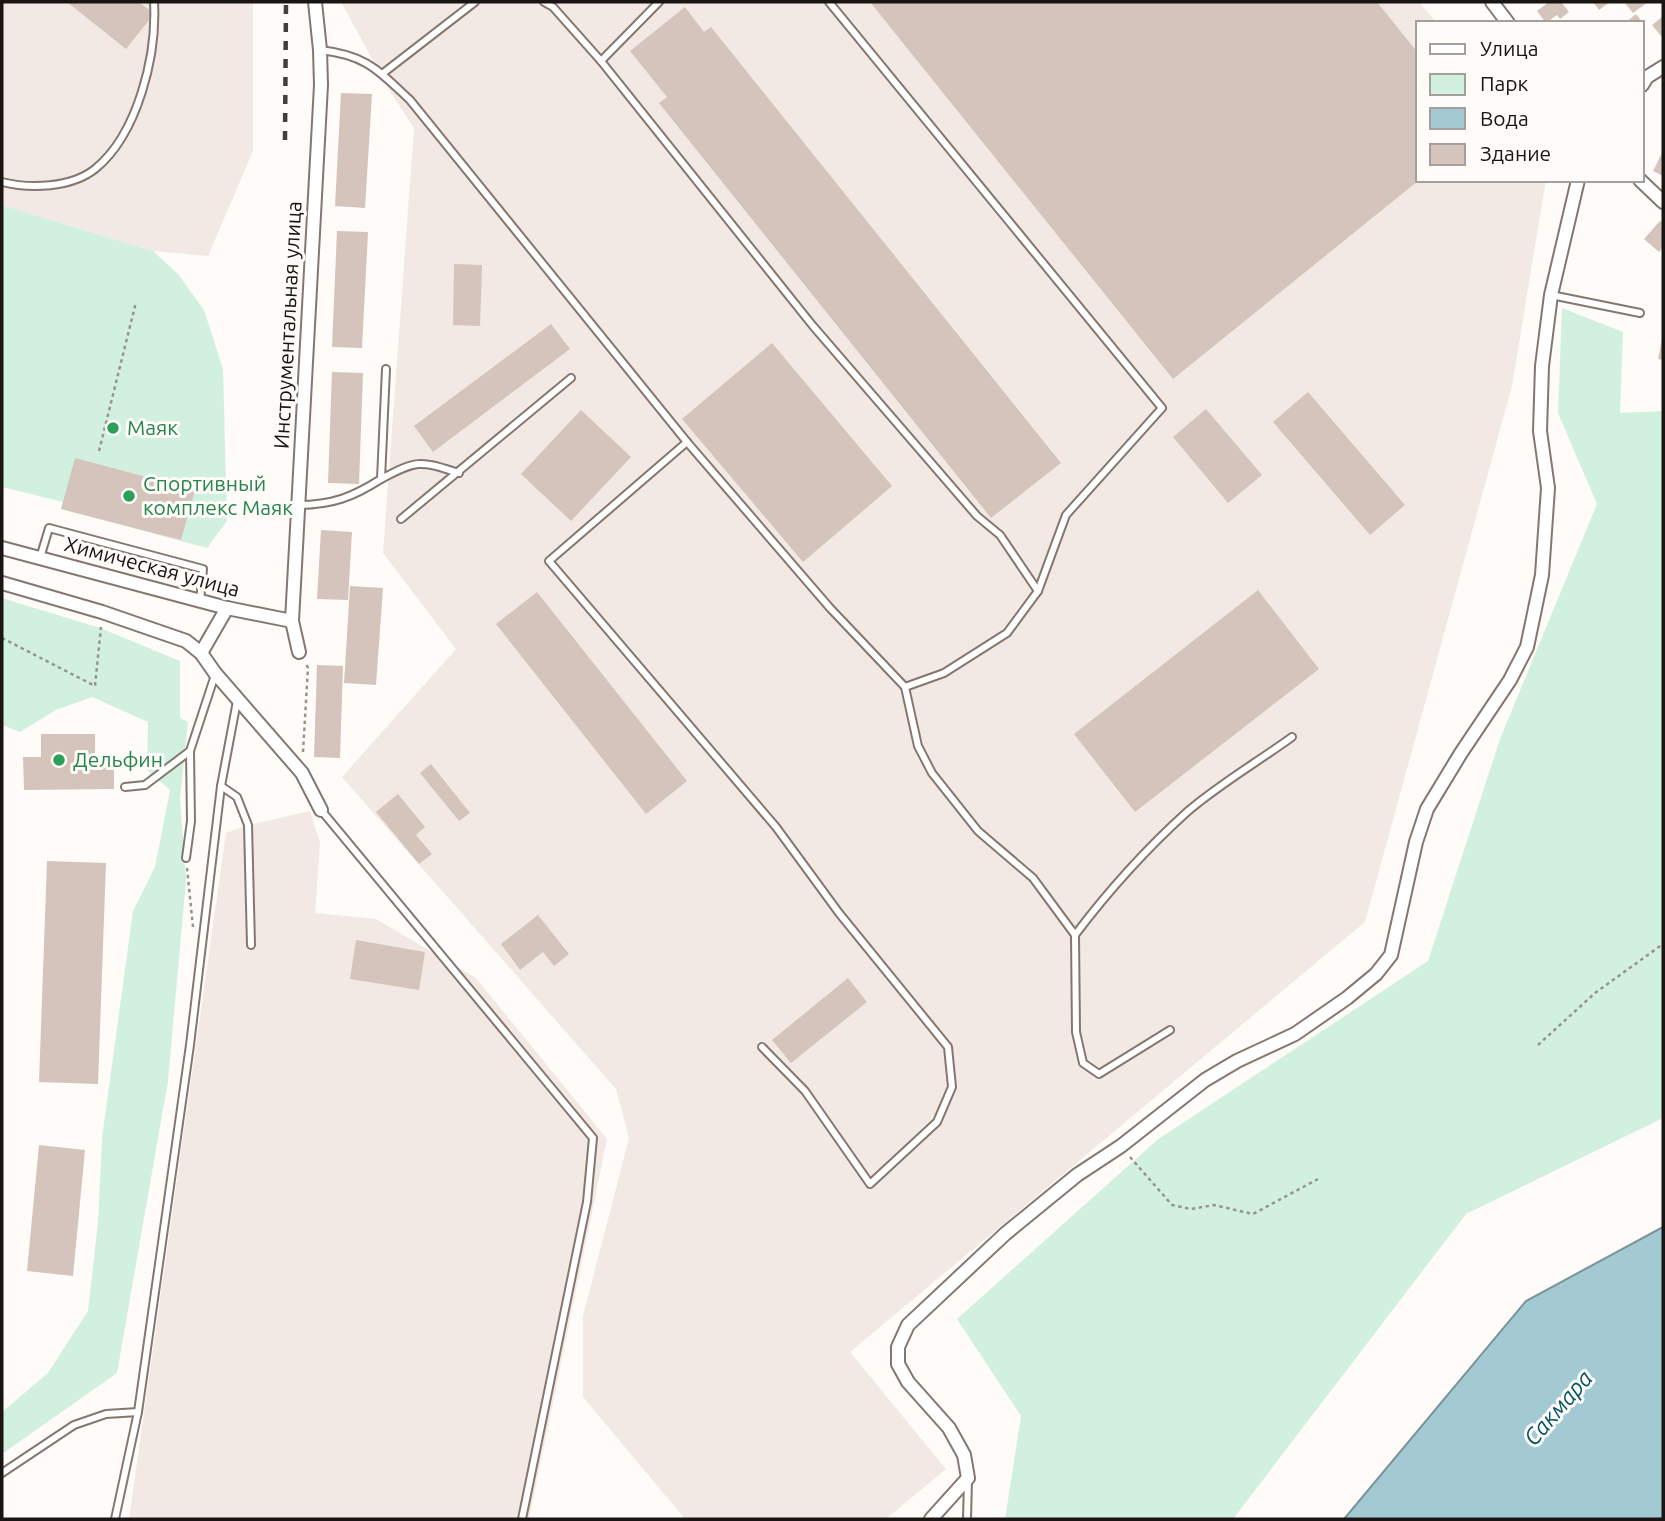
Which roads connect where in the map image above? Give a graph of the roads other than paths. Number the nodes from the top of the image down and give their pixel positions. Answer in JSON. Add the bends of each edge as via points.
{"nodes":[{"id":1,"x":154,"y":2,"type":"edge"},
{"id":2,"x":315,"y":2,"type":"edge"},
{"id":3,"x":475,"y":2,"type":"edge"},
{"id":4,"x":544,"y":2,"type":"edge"},
{"id":5,"x":659,"y":2,"type":"edge"},
{"id":6,"x":829,"y":2,"type":"edge"},
{"id":7,"x":1492,"y":2,"type":"edge"},
{"id":8,"x":1506,"y":21,"type":"edge"},
{"id":9,"x":320,"y":50,"type":"junction"},
{"id":10,"x":601,"y":61,"type":"junction"},
{"id":11,"x":1663,"y":67,"type":"edge"},
{"id":12,"x":382,"y":74,"type":"junction"},
{"id":13,"x":1644,"y":82,"type":"edge"},
{"id":14,"x":2,"y":182,"type":"edge"},
{"id":15,"x":1578,"y":182,"type":"edge"},
{"id":16,"x":1642,"y":182,"type":"edge"},
{"id":17,"x":1663,"y":202,"type":"edge"},
{"id":18,"x":1551,"y":295,"type":"junction"},
{"id":19,"x":1640,"y":313,"type":"dead end"},
{"id":20,"x":386,"y":369,"type":"dead end"},
{"id":21,"x":571,"y":378,"type":"dead end"},
{"id":22,"x":687,"y":442,"type":"junction"},
{"id":23,"x":459,"y":472,"type":"junction"},
{"id":24,"x":382,"y":478,"type":"junction"},
{"id":25,"x":298,"y":505,"type":"junction"},
{"id":26,"x":401,"y":519,"type":"dead end"},
{"id":27,"x":2,"y":548,"type":"edge"},
{"id":28,"x":40,"y":558,"type":"junction"},
{"id":29,"x":2,"y":583,"type":"edge"},
{"id":30,"x":1038,"y":591,"type":"junction"},
{"id":31,"x":200,"y":601,"type":"junction"},
{"id":32,"x":227,"y":608,"type":"junction"},
{"id":33,"x":292,"y":621,"type":"junction"},
{"id":34,"x":299,"y":652,"type":"road end"},
{"id":35,"x":201,"y":653,"type":"junction"},
{"id":36,"x":215,"y":673,"type":"junction"},
{"id":37,"x":905,"y":687,"type":"junction"},
{"id":38,"x":238,"y":698,"type":"junction"},
{"id":39,"x":1292,"y":737,"type":"dead end"},
{"id":40,"x":190,"y":751,"type":"junction"},
{"id":41,"x":221,"y":786,"type":"junction"},
{"id":42,"x":125,"y":787,"type":"dead end"},
{"id":43,"x":321,"y":810,"type":"joint"},
{"id":44,"x":186,"y":858,"type":"road end"},
{"id":45,"x":1075,"y":935,"type":"junction"},
{"id":46,"x":251,"y":945,"type":"dead end"},
{"id":47,"x":1170,"y":1030,"type":"dead end"},
{"id":48,"x":762,"y":1047,"type":"dead end"},
{"id":49,"x":138,"y":1412,"type":"junction"},
{"id":50,"x":2,"y":1474,"type":"edge"},
{"id":51,"x":968,"y":1478,"type":"junction"},
{"id":52,"x":115,"y":1519,"type":"edge"},
{"id":53,"x":522,"y":1519,"type":"edge"},
{"id":54,"x":931,"y":1519,"type":"edge"},
{"id":55,"x":967,"y":1519,"type":"edge"}],
"edges":[{"from":1,"to":14,"type":"lane","via":[[155,30],[147,79],[123,136],[94,170],[60,185]]},
{"from":2,"to":9,"type":"street","name":"Инструментальная улица"},
{"from":3,"to":12,"type":"lane"},
{"from":4,"to":10,"type":"lane"},
{"from":5,"to":10,"type":"lane"},
{"from":6,"to":30,"type":"lane","via":[[1163,408],[1066,515]]},
{"from":7,"to":8,"type":"street"},
{"from":9,"to":12,"type":"lane","via":[[345,53],[372,64]]},
{"from":9,"to":25,"type":"street","name":"Инструментальная улица"},
{"from":10,"to":30,"type":"lane","via":[[813,326],[977,516],[1000,535]]},
{"from":11,"to":13,"type":"street"},
{"from":12,"to":22,"type":"lane","via":[[410,100]]},
{"from":15,"to":18,"type":"street"},
{"from":16,"to":17,"type":"street"},
{"from":18,"to":19,"type":"lane"},
{"from":18,"to":51,"type":"street","via":[[1540,431],[1548,488],[1542,575],[1527,647],[1427,809],[1391,955],[1347,998],[1295,1034],[1205,1080],[1077,1175],[908,1325],[898,1347],[898,1364],[949,1428],[964,1455]]},
{"from":20,"to":24,"type":"lane"},
{"from":21,"to":23,"type":"lane"},
{"from":22,"to":37,"type":"lane"},
{"from":22,"to":48,"type":"lane","via":[[549,561],[776,827],[948,1047],[951,1087],[937,1122],[870,1184],[805,1091]]},
{"from":23,"to":24,"type":"lane","via":[[426,463],[409,464]]},
{"from":23,"to":26,"type":"lane"},
{"from":24,"to":25,"type":"lane","via":[[358,494],[322,505]]},
{"from":25,"to":33,"type":"street","name":"Инструментальная улица"},
{"from":27,"to":28,"type":"street","name":"Химическая улица"},
{"from":28,"to":31,"type":"street","name":"Химическая улица"},
{"from":28,"to":31,"type":"lane","via":[[49,528],[203,569]]},
{"from":29,"to":35,"type":"street","via":[[186,641]]},
{"from":30,"to":37,"type":"lane","via":[[1007,633],[944,673]]},
{"from":31,"to":32,"type":"street","name":"Химическая улица"},
{"from":32,"to":33,"type":"street","name":"Химическая улица"},
{"from":32,"to":35,"type":"street"},
{"from":33,"to":34,"type":"street","name":"Инструментальная улица"},
{"from":35,"to":36,"type":"street"},
{"from":36,"to":38,"type":"street"},
{"from":36,"to":40,"type":"lane"},
{"from":37,"to":45,"type":"lane","via":[[918,746],[932,773],[978,831],[1033,878]]},
{"from":38,"to":41,"type":"lane"},
{"from":38,"to":43,"type":"street","via":[[302,774]]},
{"from":39,"to":45,"type":"lane","via":[[1189,810],[1126,871]]},
{"from":40,"to":42,"type":"lane","via":[[145,785]]},
{"from":40,"to":44,"type":"lane","via":[[191,821]]},
{"from":41,"to":46,"type":"lane","via":[[237,797],[248,825]]},
{"from":41,"to":49,"type":"lane"},
{"from":43,"to":53,"type":"lane","via":[[593,1138],[587,1202]]},
{"from":45,"to":47,"type":"lane","via":[[1076,1032],[1083,1063],[1098,1074]]},
{"from":49,"to":50,"type":"lane","via":[[106,1414],[75,1425]]},
{"from":49,"to":52,"type":"lane"},
{"from":51,"to":54,"type":"street"},
{"from":51,"to":55,"type":"lane"}]}
